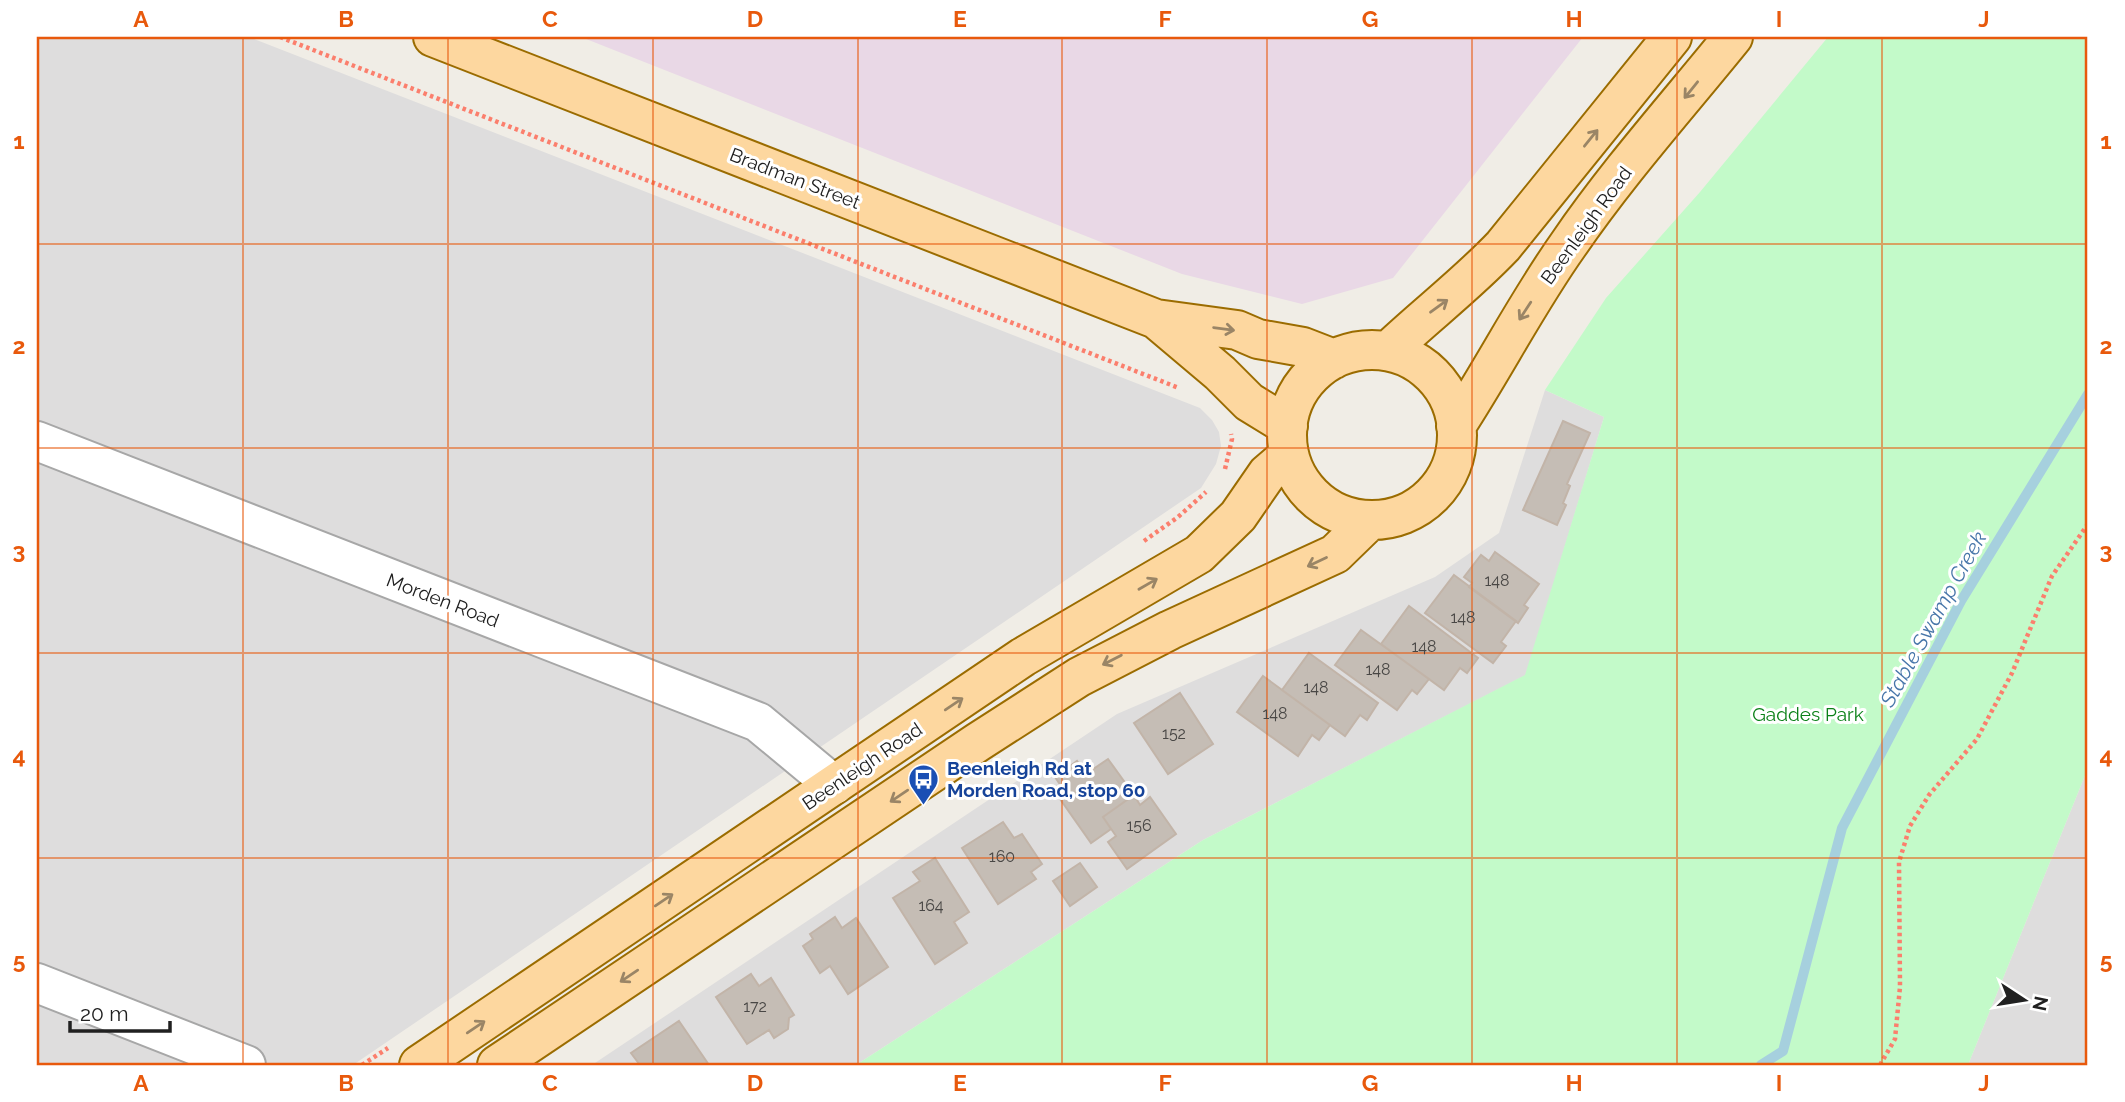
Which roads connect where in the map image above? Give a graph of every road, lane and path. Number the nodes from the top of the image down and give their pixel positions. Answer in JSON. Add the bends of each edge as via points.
{"nodes":[{"id":1,"x":280,"y":37,"type":"edge"},
{"id":2,"x":433,"y":37,"type":"edge"},
{"id":3,"x":1672,"y":37,"type":"edge"},
{"id":4,"x":1733,"y":37,"type":"edge"},
{"id":5,"x":1156,"y":319,"type":"junction"},
{"id":6,"x":1388,"y":351,"type":"junction"},
{"id":7,"x":1334,"y":359,"type":"junction"},
{"id":8,"x":1185,"y":390,"type":"dead end"},
{"id":9,"x":1456,"y":426,"type":"junction"},
{"id":10,"x":37,"y":441,"type":"edge"},
{"id":11,"x":1289,"y":441,"type":"junction"},
{"id":12,"x":1370,"y":520,"type":"junction"},
{"id":13,"x":2088,"y":524,"type":"edge"},
{"id":14,"x":834,"y":785,"type":"junction"},
{"id":15,"x":37,"y":983,"type":"edge"},
{"id":16,"x":246,"y":1065,"type":"edge"},
{"id":17,"x":419,"y":1065,"type":"edge"},
{"id":18,"x":497,"y":1065,"type":"edge"},
{"id":19,"x":1880,"y":1065,"type":"edge"}],
"edges":[{"from":1,"to":8,"type":"path"},
{"from":2,"to":5,"type":"main road","name":"Bradman Street"},
{"from":6,"to":3,"type":"main road","one_way":true,"via":[[1503,246]]},
{"from":4,"to":9,"type":"main road","name":"Beenleigh Road","one_way":true,"via":[[1567,246]]},
{"from":5,"to":7,"type":"main road","name":"Bradman Street","one_way":true,"via":[[1237,330]]},
{"from":5,"to":11,"type":"main road","name":"Bradman Street"},
{"from":6,"to":7,"type":"main road","via":[[1360,350]]},
{"from":6,"to":9,"type":"main road","via":[[1413,360],[1434,377],[1450,399]]},
{"from":7,"to":11,"type":"main road","via":[[1311,376],[1295,399]]},
{"from":9,"to":12,"type":"main road","via":[[1455,454],[1431,495],[1399,516]]},
{"from":10,"to":14,"type":"street","name":"Morden Road","via":[[758,722]]},
{"from":11,"to":12,"type":"main road","via":[[1300,481],[1318,502],[1343,515]]},
{"from":14,"to":11,"type":"main road","name":"Beenleigh Road","one_way":true,"via":[[1023,657],[1199,554],[1238,516]]},
{"from":12,"to":18,"type":"main road","one_way":true,"via":[[1335,554],[1079,677]]},
{"from":13,"to":19,"type":"path","via":[[2052,576],[2012,673],[1977,739],[1910,825],[1899,862],[1900,987],[1895,1039]]},
{"from":17,"to":14,"type":"main road","name":"Beenleigh Road","one_way":true},
{"from":15,"to":16,"type":"street"}]}
